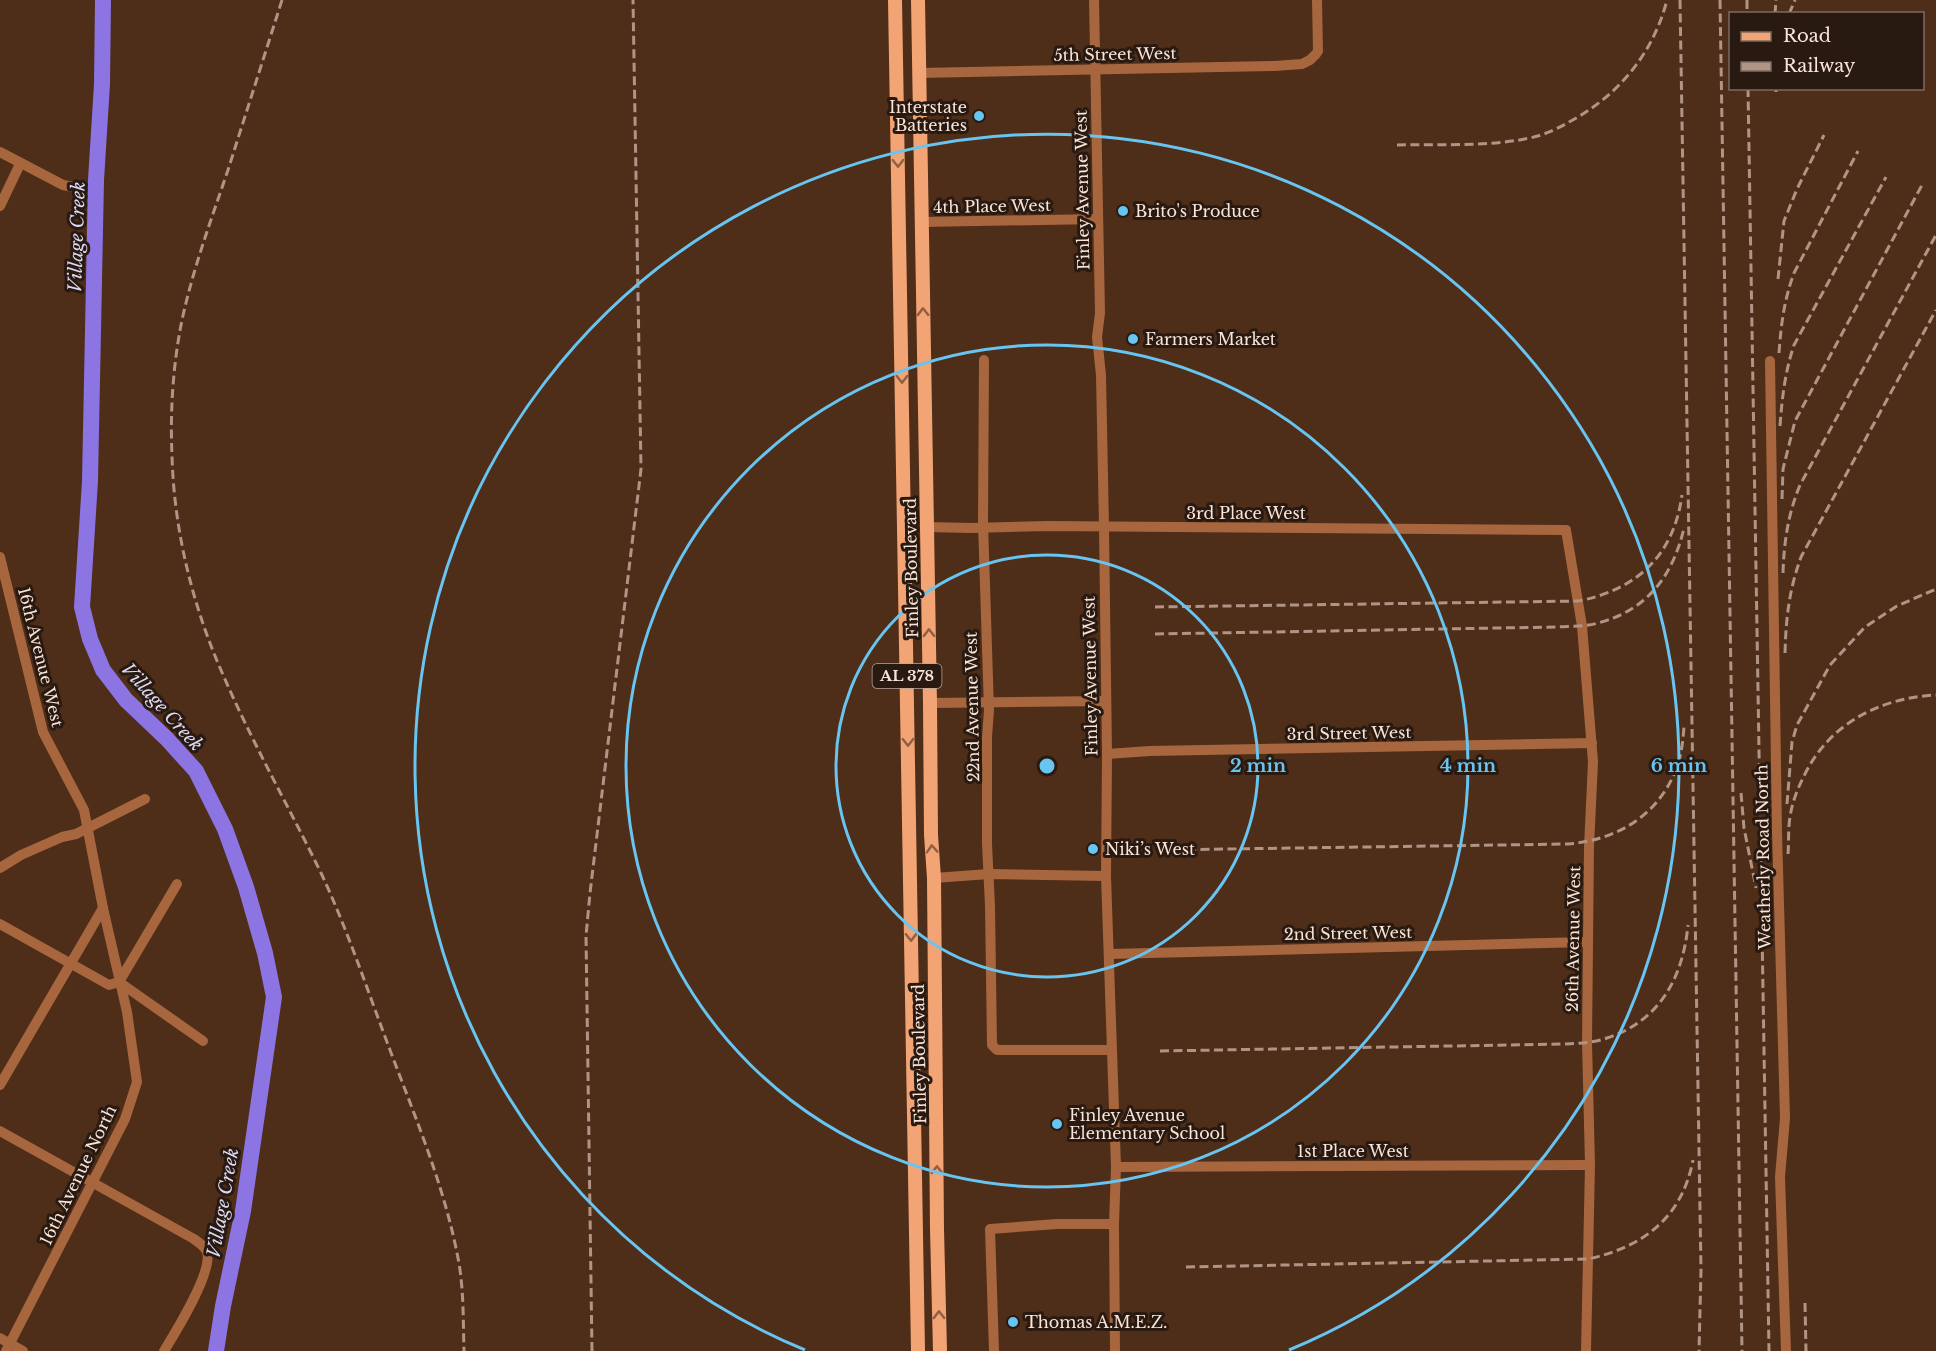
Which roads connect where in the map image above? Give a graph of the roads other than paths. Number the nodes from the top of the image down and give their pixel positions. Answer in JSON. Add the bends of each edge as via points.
{"nodes":[{"id":1,"x":895,"y":0,"type":"edge"},
{"id":2,"x":918,"y":0,"type":"edge"},
{"id":3,"x":1094,"y":0,"type":"edge"},
{"id":4,"x":1317,"y":0,"type":"edge"},
{"id":5,"x":1095,"y":69,"type":"junction"},
{"id":6,"x":896,"y":72,"type":"junction"},
{"id":7,"x":919,"y":73,"type":"junction"},
{"id":8,"x":0,"y":152,"type":"edge"},
{"id":9,"x":20,"y":164,"type":"junction"},
{"id":10,"x":78,"y":188,"type":"dead end"},
{"id":11,"x":0,"y":206,"type":"edge"},
{"id":12,"x":1098,"y":219,"type":"junction"},
{"id":13,"x":922,"y":222,"type":"junction"},
{"id":14,"x":899,"y":224,"type":"junction"},
{"id":15,"x":923,"y":345,"type":"junction"},
{"id":16,"x":901,"y":351,"type":"junction"},
{"id":17,"x":984,"y":360,"type":"dead end"},
{"id":18,"x":1770,"y":361,"type":"dead end"},
{"id":19,"x":926,"y":527,"type":"junction"},
{"id":20,"x":1104,"y":527,"type":"junction"},
{"id":21,"x":904,"y":528,"type":"junction"},
{"id":22,"x":984,"y":528,"type":"junction"},
{"id":23,"x":1566,"y":530,"type":"joint"},
{"id":24,"x":0,"y":557,"type":"edge"},
{"id":25,"x":2,"y":572,"type":"edge"},
{"id":26,"x":1105,"y":701,"type":"junction"},
{"id":27,"x":907,"y":703,"type":"junction"},
{"id":28,"x":930,"y":703,"type":"junction"},
{"id":29,"x":989,"y":703,"type":"junction"},
{"id":30,"x":1592,"y":743,"type":"junction"},
{"id":31,"x":1107,"y":754,"type":"junction"},
{"id":32,"x":144,"y":799,"type":"dead end"},
{"id":33,"x":88,"y":827,"type":"junction"},
{"id":34,"x":0,"y":868,"type":"edge"},
{"id":35,"x":989,"y":874,"type":"junction"},
{"id":36,"x":1106,"y":876,"type":"junction"},
{"id":37,"x":910,"y":878,"type":"junction"},
{"id":38,"x":934,"y":878,"type":"junction"},
{"id":39,"x":177,"y":884,"type":"dead end"},
{"id":40,"x":103,"y":908,"type":"junction"},
{"id":41,"x":0,"y":924,"type":"edge"},
{"id":42,"x":1588,"y":942,"type":"junction"},
{"id":43,"x":1109,"y":954,"type":"junction"},
{"id":44,"x":71,"y":964,"type":"junction"},
{"id":45,"x":119,"y":982,"type":"junction"},
{"id":46,"x":203,"y":1041,"type":"dead end"},
{"id":47,"x":1111,"y":1050,"type":"junction"},
{"id":48,"x":0,"y":1085,"type":"edge"},
{"id":49,"x":0,"y":1131,"type":"edge"},
{"id":50,"x":1590,"y":1165,"type":"junction"},
{"id":51,"x":1116,"y":1167,"type":"junction"},
{"id":52,"x":93,"y":1182,"type":"junction"},
{"id":53,"x":1114,"y":1224,"type":"junction"},
{"id":54,"x":937,"y":1229,"type":"junction"},
{"id":55,"x":916,"y":1230,"type":"junction"},
{"id":56,"x":0,"y":1338,"type":"edge"},
{"id":57,"x":8,"y":1347,"type":"edge"},
{"id":58,"x":23,"y":1351,"type":"edge"},
{"id":59,"x":164,"y":1351,"type":"edge"},
{"id":60,"x":918,"y":1351,"type":"edge"},
{"id":61,"x":940,"y":1351,"type":"edge"},
{"id":62,"x":994,"y":1351,"type":"edge"},
{"id":63,"x":1115,"y":1351,"type":"edge"},
{"id":64,"x":1586,"y":1351,"type":"edge"},
{"id":65,"x":1786,"y":1351,"type":"edge"}],
"edges":[{"from":1,"to":6,"type":"main road","name":"Finley Boulevard","number":"AL 378"},
{"from":2,"to":7,"type":"main road","name":"Finley Boulevard","number":"AL 378"},
{"from":3,"to":5,"type":"street","name":"Finley Avenue West"},
{"from":4,"to":5,"type":"street","name":"5th Street West","via":[[1318,51],[1302,64]]},
{"from":5,"to":7,"type":"street","name":"5th Street West"},
{"from":5,"to":12,"type":"street","name":"Finley Avenue West"},
{"from":6,"to":7,"type":"main road"},
{"from":6,"to":14,"type":"main road","name":"Finley Boulevard","number":"AL 378","one_way":true},
{"from":7,"to":13,"type":"main road","name":"Finley Boulevard","number":"AL 378"},
{"from":8,"to":9,"type":"street"},
{"from":9,"to":10,"type":"street"},
{"from":9,"to":11,"type":"street"},
{"from":12,"to":13,"type":"street","name":"4th Place West"},
{"from":12,"to":20,"type":"street","name":"Finley Avenue West","via":[[1097,338]]},
{"from":13,"to":14,"type":"main road"},
{"from":15,"to":13,"type":"main road","name":"Finley Boulevard","number":"AL 378","one_way":true},
{"from":14,"to":16,"type":"main road","name":"Finley Boulevard","number":"AL 378"},
{"from":15,"to":16,"type":"main road"},
{"from":15,"to":19,"type":"main road","name":"Finley Boulevard","number":"AL 378"},
{"from":16,"to":21,"type":"main road","name":"Finley Boulevard","number":"AL 378","one_way":true},
{"from":17,"to":22,"type":"street","name":"22nd Avenue West"},
{"from":18,"to":65,"type":"street","name":"Weatherly Road North","via":[[1785,1118],[1780,1177]]},
{"from":19,"to":21,"type":"main road"},
{"from":19,"to":22,"type":"street","name":"3rd Place West"},
{"from":28,"to":19,"type":"main road","name":"Finley Boulevard","number":"AL 378","one_way":true},
{"from":20,"to":22,"type":"street","name":"3rd Place West"},
{"from":20,"to":23,"type":"street","name":"3rd Place West"},
{"from":20,"to":26,"type":"street","name":"Finley Avenue West"},
{"from":21,"to":27,"type":"main road","name":"Finley Boulevard","number":"AL 378"},
{"from":22,"to":29,"type":"street","name":"22nd Avenue West"},
{"from":23,"to":30,"type":"street","name":"26th Avenue West","via":[[1582,626]]},
{"from":24,"to":25,"type":"street","name":"16th Avenue West"},
{"from":25,"to":33,"type":"street","name":"16th Avenue West","via":[[43,732],[84,810]]},
{"from":26,"to":29,"type":"street"},
{"from":26,"to":31,"type":"street","name":"Finley Avenue West"},
{"from":27,"to":28,"type":"main road"},
{"from":27,"to":37,"type":"main road","name":"Finley Boulevard","number":"AL 378","one_way":true},
{"from":28,"to":29,"type":"street"},
{"from":38,"to":28,"type":"main road","name":"Finley Boulevard","number":"AL 378","one_way":true},
{"from":29,"to":35,"type":"street","name":"22nd Avenue West"},
{"from":30,"to":31,"type":"street","name":"3rd Street West"},
{"from":30,"to":42,"type":"street","name":"26th Avenue West"},
{"from":31,"to":36,"type":"street","name":"Finley Avenue West"},
{"from":32,"to":33,"type":"street"},
{"from":33,"to":34,"type":"street"},
{"from":33,"to":40,"type":"street","name":"16th Avenue North"},
{"from":35,"to":36,"type":"street"},
{"from":35,"to":38,"type":"street"},
{"from":35,"to":47,"type":"street","name":"22nd Avenue West","via":[[992,1046],[997,1050]]},
{"from":36,"to":43,"type":"street","name":"Finley Avenue West"},
{"from":37,"to":38,"type":"main road"},
{"from":37,"to":55,"type":"main road","name":"Finley Boulevard","number":"AL 378","one_way":true},
{"from":54,"to":38,"type":"main road","name":"Finley Boulevard","number":"AL 378","one_way":true},
{"from":39,"to":45,"type":"street"},
{"from":40,"to":44,"type":"street"},
{"from":40,"to":45,"type":"street","name":"16th Avenue North"},
{"from":41,"to":44,"type":"street"},
{"from":42,"to":43,"type":"street","name":"2nd Street West"},
{"from":42,"to":50,"type":"street","name":"26th Avenue West"},
{"from":43,"to":47,"type":"street","name":"Finley Avenue West"},
{"from":44,"to":45,"type":"street","via":[[110,985]]},
{"from":44,"to":48,"type":"street"},
{"from":45,"to":46,"type":"street"},
{"from":45,"to":52,"type":"street","name":"16th Avenue North","via":[[137,1082],[125,1119]]},
{"from":47,"to":51,"type":"street","name":"Finley Avenue West"},
{"from":49,"to":52,"type":"street"},
{"from":50,"to":51,"type":"street","name":"1st Place West"},
{"from":50,"to":64,"type":"street","name":"26th Avenue West"},
{"from":51,"to":53,"type":"street","name":"Finley Avenue West"},
{"from":52,"to":57,"type":"street","name":"16th Avenue North"},
{"from":52,"to":59,"type":"street","via":[[205,1249],[208,1257],[202,1280]]},
{"from":53,"to":62,"type":"street","via":[[990,1229]]},
{"from":53,"to":63,"type":"street","name":"Finley Avenue West"},
{"from":54,"to":55,"type":"main road"},
{"from":61,"to":54,"type":"main road","name":"Finley Boulevard","number":"AL 378","one_way":true},
{"from":55,"to":60,"type":"main road","name":"Finley Boulevard","number":"AL 378"},
{"from":56,"to":57,"type":"street"},
{"from":57,"to":58,"type":"street"}]}
